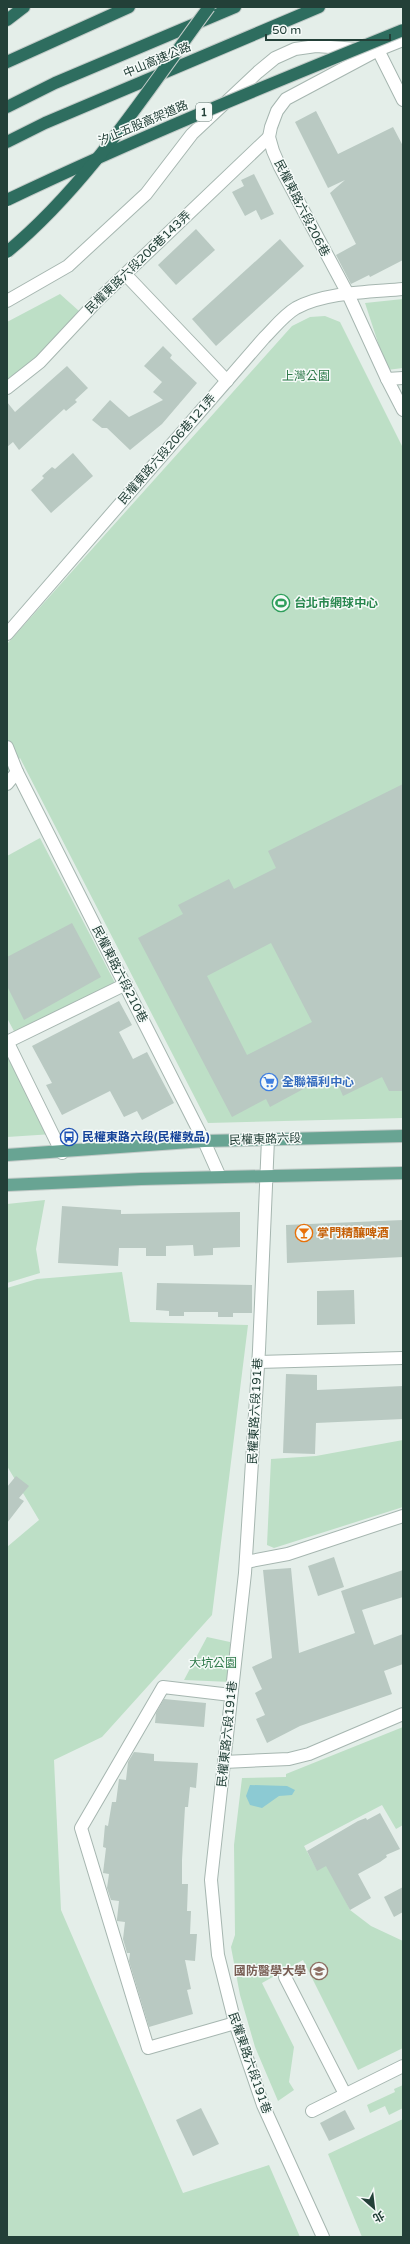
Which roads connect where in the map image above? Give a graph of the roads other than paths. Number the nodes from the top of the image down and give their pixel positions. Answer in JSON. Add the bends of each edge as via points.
{"nodes":[{"id":1,"x":24,"y":7,"type":"edge"},
{"id":2,"x":129,"y":7,"type":"edge"},
{"id":3,"x":209,"y":7,"type":"edge"},
{"id":4,"x":235,"y":7,"type":"edge"},
{"id":5,"x":318,"y":7,"type":"edge"},
{"id":6,"x":7,"y":20,"type":"edge"},
{"id":7,"x":403,"y":30,"type":"edge"},
{"id":8,"x":403,"y":40,"type":"edge"},
{"id":9,"x":378,"y":50,"type":"junction"},
{"id":10,"x":7,"y":62,"type":"edge"},
{"id":11,"x":403,"y":100,"type":"edge"},
{"id":12,"x":7,"y":107,"type":"edge"},
{"id":13,"x":269,"y":137,"type":"junction"},
{"id":14,"x":7,"y":142,"type":"edge"},
{"id":15,"x":7,"y":200,"type":"edge"},
{"id":16,"x":7,"y":252,"type":"edge"},
{"id":17,"x":126,"y":275,"type":"junction"},
{"id":18,"x":403,"y":289,"type":"edge"},
{"id":19,"x":348,"y":294,"type":"junction"},
{"id":20,"x":7,"y":301,"type":"edge"},
{"id":21,"x":403,"y":378,"type":"edge"},
{"id":22,"x":387,"y":379,"type":"junction"},
{"id":23,"x":227,"y":381,"type":"junction"},
{"id":24,"x":7,"y":388,"type":"edge"},
{"id":25,"x":403,"y":410,"type":"edge"},
{"id":26,"x":7,"y":634,"type":"edge"},
{"id":27,"x":7,"y":747,"type":"edge"},
{"id":28,"x":17,"y":772,"type":"junction"},
{"id":29,"x":7,"y":784,"type":"edge"},
{"id":30,"x":126,"y":984,"type":"junction"},
{"id":31,"x":7,"y":1042,"type":"edge"},
{"id":32,"x":403,"y":1136,"type":"edge"},
{"id":33,"x":268,"y":1139,"type":"junction"},
{"id":34,"x":204,"y":1141,"type":"junction"},
{"id":35,"x":62,"y":1153,"type":"junction"},
{"id":36,"x":7,"y":1155,"type":"edge"},
{"id":37,"x":403,"y":1173,"type":"edge"},
{"id":38,"x":267,"y":1176,"type":"junction"},
{"id":39,"x":220,"y":1177,"type":"junction"},
{"id":40,"x":7,"y":1185,"type":"edge"},
{"id":41,"x":403,"y":1358,"type":"edge"},
{"id":42,"x":258,"y":1362,"type":"junction"},
{"id":43,"x":403,"y":1516,"type":"edge"},
{"id":44,"x":246,"y":1562,"type":"junction"},
{"id":45,"x":231,"y":1695,"type":"junction"},
{"id":46,"x":403,"y":1714,"type":"edge"},
{"id":47,"x":224,"y":1762,"type":"junction"},
{"id":48,"x":285,"y":1977,"type":"dead end"},
{"id":49,"x":235,"y":2023,"type":"junction"},
{"id":50,"x":403,"y":2066,"type":"edge"},
{"id":51,"x":345,"y":2094,"type":"junction"},
{"id":52,"x":312,"y":2111,"type":"dead end"},
{"id":53,"x":323,"y":2237,"type":"edge"}],
"edges":[{"from":1,"to":6,"type":"highway"},
{"from":2,"to":10,"type":"highway"},
{"from":3,"to":16,"type":"highway","bridge":true,"via":[[86,173],[38,226]]},
{"from":4,"to":12,"type":"highway","name":"中山高速公路","via":[[55,83]]},
{"from":5,"to":14,"type":"highway","name":"中山高速公路","via":[[45,123]]},
{"from":7,"to":15,"type":"highway","name":"汐止五股高架道路","number":"1","bridge":true,"via":[[231,100]]},
{"from":8,"to":9,"type":"street"},
{"from":9,"to":11,"type":"street"},
{"from":9,"to":13,"type":"street","via":[[286,99],[277,111]]},
{"from":9,"to":20,"type":"street","via":[[316,46],[295,49],[275,58],[192,134],[146,194],[68,266]]},
{"from":13,"to":17,"type":"street","name":"民權東路六段206巷143弄"},
{"from":13,"to":19,"type":"street","name":"民權東路六段206巷","via":[[280,168]]},
{"from":17,"to":23,"type":"street"},
{"from":17,"to":24,"type":"street","name":"民權東路六段206巷143弄","via":[[98,300],[40,362]]},
{"from":18,"to":19,"type":"street","name":"民權東路六段206巷121弄"},
{"from":19,"to":22,"type":"street","name":"民權東路六段206巷"},
{"from":19,"to":23,"type":"street","name":"民權東路六段206巷121弄","via":[[296,309],[264,338]]},
{"from":21,"to":22,"type":"street"},
{"from":22,"to":25,"type":"street","name":"民權東路六段206巷"},
{"from":23,"to":26,"type":"street","name":"民權東路六段206巷121弄"},
{"from":27,"to":28,"type":"street","name":"民權東路六段210巷"},
{"from":28,"to":29,"type":"street"},
{"from":28,"to":30,"type":"street","name":"民權東路六段210巷"},
{"from":30,"to":31,"type":"street"},
{"from":30,"to":34,"type":"street","name":"民權東路六段210巷"},
{"from":31,"to":35,"type":"street"},
{"from":32,"to":33,"type":"main road","name":"民權東路六段"},
{"from":33,"to":34,"type":"main road","name":"民權東路六段"},
{"from":33,"to":38,"type":"street","name":"民權東路六段191巷"},
{"from":34,"to":35,"type":"main road","name":"民權東路六段"},
{"from":34,"to":39,"type":"street","name":"民權東路六段210巷"},
{"from":35,"to":36,"type":"main road","name":"民權東路六段"},
{"from":37,"to":38,"type":"main road"},
{"from":38,"to":39,"type":"main road"},
{"from":38,"to":42,"type":"street","name":"民權東路六段191巷"},
{"from":39,"to":40,"type":"main road"},
{"from":41,"to":42,"type":"street"},
{"from":42,"to":44,"type":"street","name":"民權東路六段191巷"},
{"from":43,"to":44,"type":"street","via":[[288,1554]]},
{"from":44,"to":45,"type":"street","name":"民權東路六段191巷"},
{"from":45,"to":47,"type":"street","name":"民權東路六段191巷"},
{"from":45,"to":49,"type":"street","via":[[163,1687],[81,1828],[148,2048]]},
{"from":46,"to":47,"type":"street","via":[[309,1754],[289,1759]]},
{"from":47,"to":49,"type":"street","name":"民權東路六段191巷","via":[[210,1880],[218,1955]]},
{"from":48,"to":51,"type":"street"},
{"from":49,"to":53,"type":"street","name":"民權東路六段191巷","via":[[262,2105]]},
{"from":50,"to":51,"type":"street"},
{"from":51,"to":52,"type":"street"}]}
